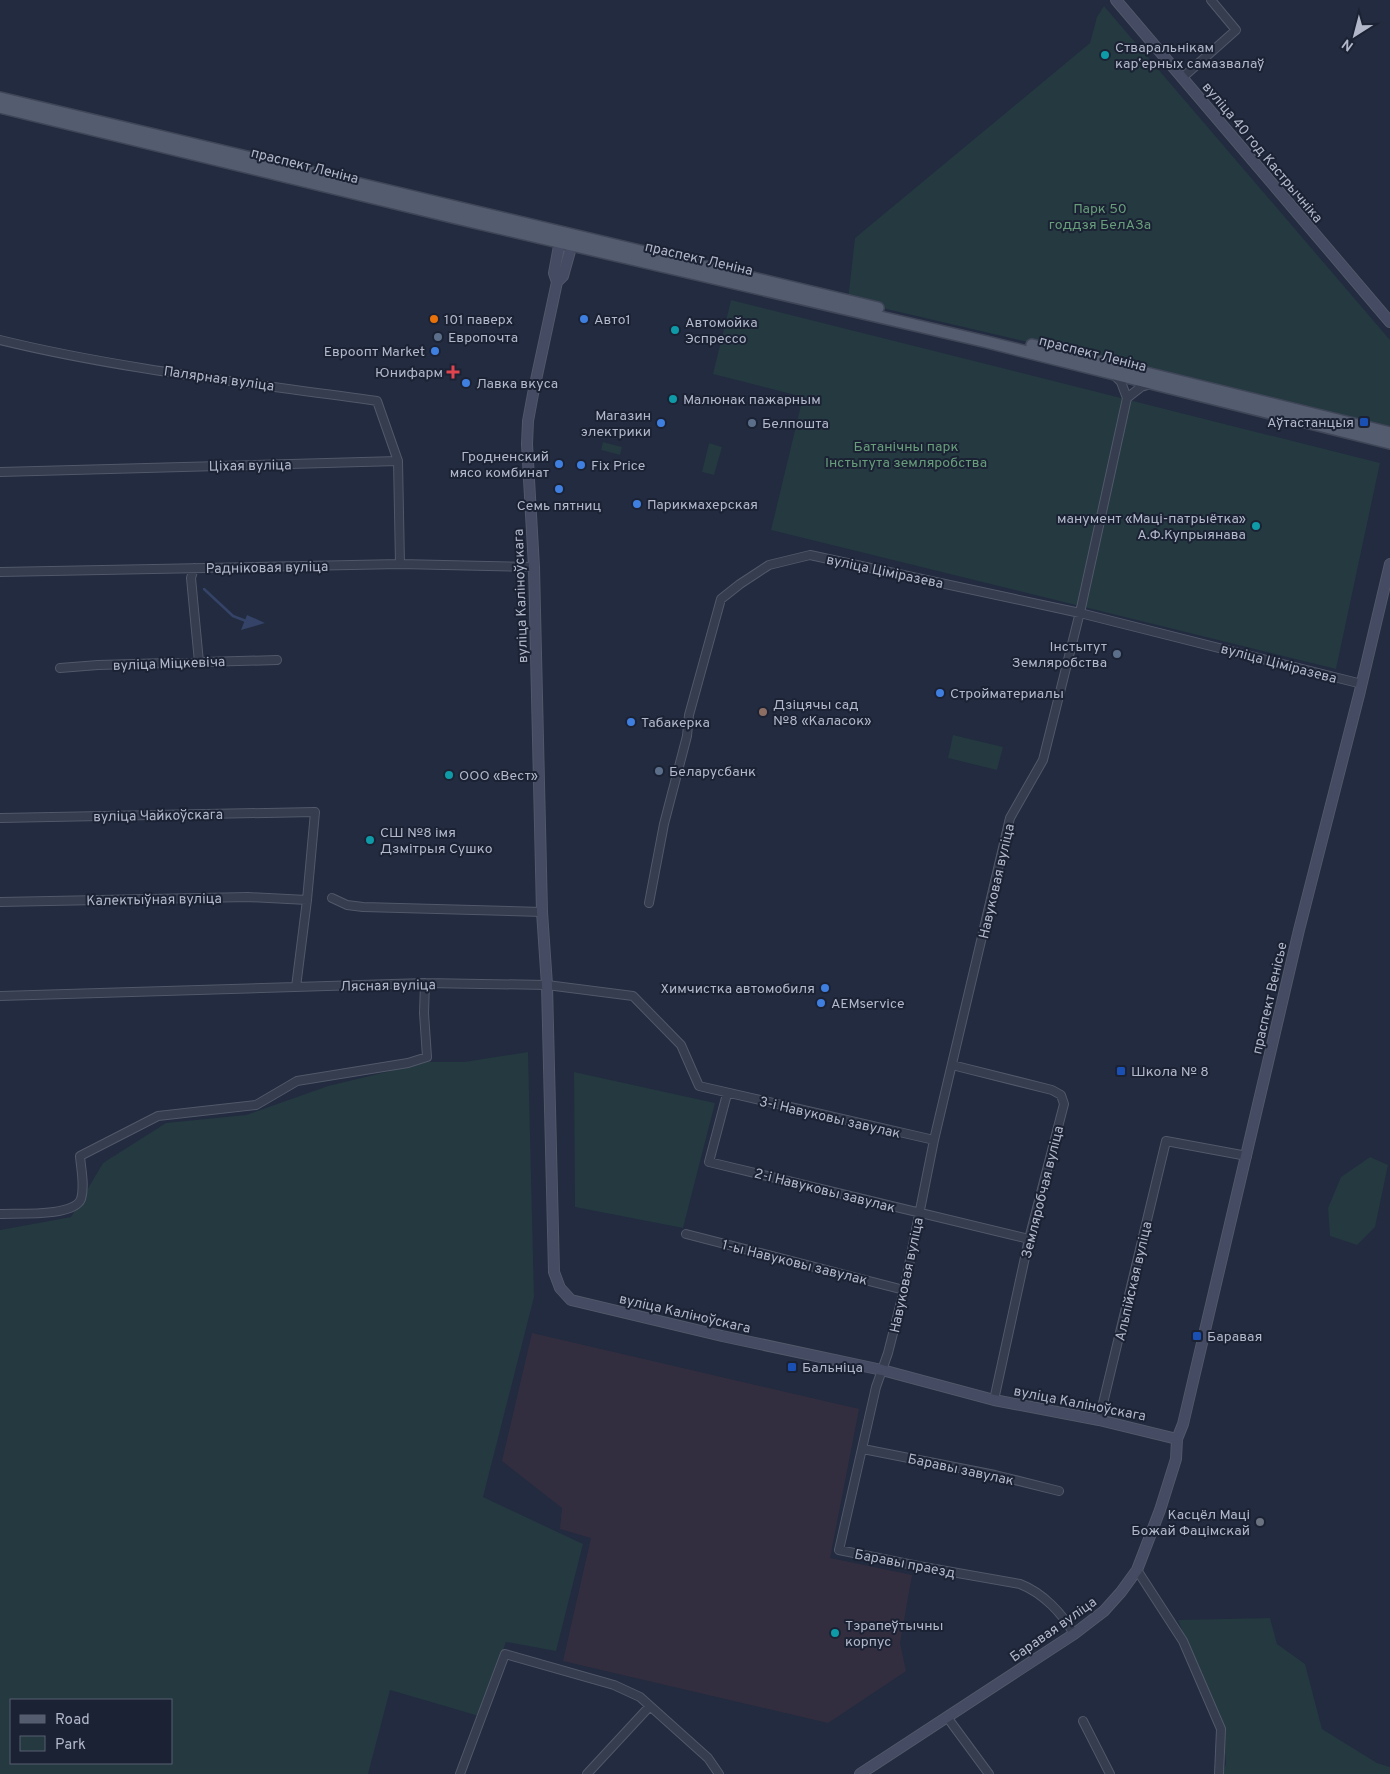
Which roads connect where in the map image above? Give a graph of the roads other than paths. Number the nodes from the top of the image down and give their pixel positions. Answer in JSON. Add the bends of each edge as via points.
{"nodes":[{"id":1,"x":1116,"y":0,"type":"edge"},
{"id":2,"x":1211,"y":0,"type":"edge"},
{"id":3,"x":1182,"y":78,"type":"junction"},
{"id":4,"x":0,"y":98,"type":"edge"},
{"id":5,"x":0,"y":107,"type":"edge"},
{"id":6,"x":561,"y":237,"type":"junction"},
{"id":7,"x":573,"y":240,"type":"junction"},
{"id":8,"x":557,"y":282,"type":"junction"},
{"id":9,"x":1390,"y":322,"type":"edge"},
{"id":10,"x":0,"y":340,"type":"edge"},
{"id":11,"x":1113,"y":374,"type":"junction"},
{"id":12,"x":1152,"y":384,"type":"junction"},
{"id":13,"x":1127,"y":398,"type":"junction"},
{"id":14,"x":1390,"y":433,"type":"edge"},
{"id":15,"x":1390,"y":443,"type":"edge"},
{"id":16,"x":398,"y":461,"type":"junction"},
{"id":17,"x":0,"y":472,"type":"edge"},
{"id":18,"x":400,"y":564,"type":"junction"},
{"id":19,"x":1390,"y":564,"type":"edge"},
{"id":20,"x":534,"y":567,"type":"junction"},
{"id":21,"x":194,"y":568,"type":"junction"},
{"id":22,"x":0,"y":572,"type":"edge"},
{"id":23,"x":1080,"y":613,"type":"junction"},
{"id":24,"x":277,"y":660,"type":"dead end"},
{"id":25,"x":199,"y":662,"type":"junction"},
{"id":26,"x":60,"y":668,"type":"dead end"},
{"id":27,"x":1362,"y":684,"type":"junction"},
{"id":28,"x":0,"y":818,"type":"edge"},
{"id":29,"x":332,"y":898,"type":"dead end"},
{"id":30,"x":308,"y":900,"type":"junction"},
{"id":31,"x":0,"y":902,"type":"edge"},
{"id":32,"x":649,"y":903,"type":"dead end"},
{"id":33,"x":542,"y":912,"type":"junction"},
{"id":34,"x":425,"y":983,"type":"junction"},
{"id":35,"x":547,"y":985,"type":"junction"},
{"id":36,"x":296,"y":986,"type":"junction"},
{"id":37,"x":0,"y":996,"type":"edge"},
{"id":38,"x":952,"y":1065,"type":"junction"},
{"id":39,"x":726,"y":1094,"type":"junction"},
{"id":40,"x":934,"y":1140,"type":"junction"},
{"id":41,"x":1247,"y":1156,"type":"junction"},
{"id":42,"x":0,"y":1214,"type":"edge"},
{"id":43,"x":919,"y":1214,"type":"junction"},
{"id":44,"x":686,"y":1234,"type":"dead end"},
{"id":45,"x":1029,"y":1239,"type":"junction"},
{"id":46,"x":904,"y":1290,"type":"junction"},
{"id":47,"x":882,"y":1370,"type":"junction"},
{"id":48,"x":994,"y":1400,"type":"junction"},
{"id":49,"x":1099,"y":1420,"type":"junction"},
{"id":50,"x":1177,"y":1439,"type":"junction"},
{"id":51,"x":863,"y":1449,"type":"junction"},
{"id":52,"x":1059,"y":1491,"type":"dead end"},
{"id":53,"x":1137,"y":1570,"type":"junction"},
{"id":54,"x":1074,"y":1634,"type":"junction"},
{"id":55,"x":650,"y":1706,"type":"junction"},
{"id":56,"x":947,"y":1717,"type":"junction"},
{"id":57,"x":1082,"y":1721,"type":"dead end"},
{"id":58,"x":460,"y":1774,"type":"edge"},
{"id":59,"x":587,"y":1774,"type":"edge"},
{"id":60,"x":719,"y":1774,"type":"edge"},
{"id":61,"x":860,"y":1774,"type":"edge"},
{"id":62,"x":989,"y":1774,"type":"edge"},
{"id":63,"x":1110,"y":1774,"type":"edge"},
{"id":64,"x":1219,"y":1774,"type":"edge"}],
"edges":[{"from":1,"to":3,"type":"street","name":"вуліца 40 год Кастрычніка"},
{"from":2,"to":3,"type":"street","via":[[1236,30]]},
{"from":3,"to":9,"type":"street","name":"вуліца 40 год Кастрычніка"},
{"from":4,"to":6,"type":"main road","name":"праспект Леніна"},
{"from":5,"to":6,"type":"main road","name":"праспект Леніна"},
{"from":6,"to":7,"type":"main road","name":"праспект Леніна"},
{"from":6,"to":8,"type":"street","name":"вуліца Каліноўскага","via":[[554,273]]},
{"from":7,"to":8,"type":"street","name":"вуліца Каліноўскага","via":[[563,276]]},
{"from":7,"to":11,"type":"main road","name":"праспект Леніна"},
{"from":7,"to":14,"type":"main road","name":"праспект Леніна","via":[[780,283]]},
{"from":8,"to":20,"type":"street","name":"вуліца Каліноўскага","via":[[528,422]]},
{"from":10,"to":16,"type":"street","name":"Палярная вуліца","via":[[118,364],[377,401]]},
{"from":11,"to":12,"type":"main road","name":"праспект Леніна"},
{"from":11,"to":13,"type":"street","via":[[1121,382]]},
{"from":12,"to":13,"type":"street","via":[[1141,387]]},
{"from":12,"to":15,"type":"main road","name":"праспект Леніна"},
{"from":13,"to":23,"type":"street","name":"Навуковая вуліца"},
{"from":16,"to":17,"type":"street","name":"Ціхая вуліца"},
{"from":16,"to":18,"type":"street"},
{"from":18,"to":20,"type":"street","name":"Радніковая вуліца"},
{"from":18,"to":21,"type":"street","name":"Радніковая вуліца"},
{"from":19,"to":27,"type":"street","name":"праспект Венісье"},
{"from":20,"to":33,"type":"street","name":"вуліца Каліноўскага"},
{"from":21,"to":22,"type":"street","name":"Радніковая вуліца"},
{"from":21,"to":25,"type":"street","via":[[191,578]]},
{"from":23,"to":27,"type":"street","name":"вуліца Ціміразева"},
{"from":23,"to":32,"type":"street","name":"вуліца Ціміразева","via":[[810,555],[769,565],[740,584],[721,599],[689,715]]},
{"from":23,"to":38,"type":"street","name":"Навуковая вуліца","via":[[1043,760],[1010,818]]},
{"from":24,"to":25,"type":"street","name":"вуліца Міцкевіча"},
{"from":25,"to":26,"type":"street","name":"вуліца Міцкевіча"},
{"from":27,"to":41,"type":"street","name":"праспект Венісье","via":[[1299,930]]},
{"from":28,"to":30,"type":"street","name":"вуліца Чайкоўскага","via":[[315,812]]},
{"from":29,"to":33,"type":"street","via":[[347,905],[363,907]]},
{"from":30,"to":31,"type":"street","name":"Калектыўная вуліца","via":[[248,897]]},
{"from":30,"to":36,"type":"street"},
{"from":33,"to":35,"type":"street","name":"вуліца Каліноўскага"},
{"from":34,"to":35,"type":"street","name":"Лясная вуліца"},
{"from":34,"to":36,"type":"street","name":"Лясная вуліца"},
{"from":34,"to":42,"type":"street","via":[[427,1057],[297,1081],[256,1105],[158,1116],[80,1156],[82,1196],[75,1207],[56,1212]]},
{"from":35,"to":39,"type":"street","name":"Лясная вуліца","via":[[634,996],[681,1046],[699,1086]]},
{"from":35,"to":47,"type":"street","name":"вуліца Каліноўскага","via":[[554,1272],[560,1288],[571,1300]]},
{"from":36,"to":37,"type":"street","name":"Лясная вуліца"},
{"from":38,"to":40,"type":"street","name":"Навуковая вуліца"},
{"from":38,"to":45,"type":"street","name":"Земляробчая вуліца","via":[[1061,1095],[1064,1104]]},
{"from":39,"to":40,"type":"street","name":"3-і Навуковы завулак"},
{"from":39,"to":43,"type":"street","name":"2-і Навуковы завулак","via":[[709,1162]]},
{"from":40,"to":43,"type":"street","name":"Навуковая вуліца"},
{"from":41,"to":49,"type":"street","name":"Альпійская вуліца","via":[[1166,1141]]},
{"from":41,"to":50,"type":"street","name":"праспект Венісье"},
{"from":43,"to":45,"type":"street","name":"2-і Навуковы завулак"},
{"from":43,"to":46,"type":"street","name":"Навуковая вуліца"},
{"from":44,"to":46,"type":"street","name":"1-ы Навуковы завулак"},
{"from":45,"to":48,"type":"street","name":"Земляробчая вуліца"},
{"from":46,"to":47,"type":"street","name":"Навуковая вуліца"},
{"from":47,"to":48,"type":"street","name":"вуліца Каліноўскага"},
{"from":47,"to":51,"type":"street","name":"Баравы праезд"},
{"from":48,"to":49,"type":"street","name":"вуліца Каліноўскага"},
{"from":49,"to":50,"type":"street","name":"вуліца Каліноўскага"},
{"from":50,"to":53,"type":"street","name":"Баравая вуліца","via":[[1174,1468]]},
{"from":51,"to":52,"type":"street","name":"Баравы завулак"},
{"from":51,"to":54,"type":"street","name":"Баравы праезд","via":[[839,1550],[1020,1584],[1033,1589],[1065,1617]]},
{"from":53,"to":54,"type":"street","name":"Баравая вуліца","via":[[1104,1611]]},
{"from":53,"to":64,"type":"street","via":[[1183,1641],[1221,1729]]},
{"from":54,"to":56,"type":"street","name":"Баравая вуліца"},
{"from":55,"to":58,"type":"street","via":[[640,1697],[614,1685],[505,1654]]},
{"from":55,"to":59,"type":"street"},
{"from":55,"to":60,"type":"street","via":[[708,1758]]},
{"from":56,"to":61,"type":"street","name":"Баравая вуліца"},
{"from":56,"to":62,"type":"street"},
{"from":57,"to":63,"type":"street"}]}
